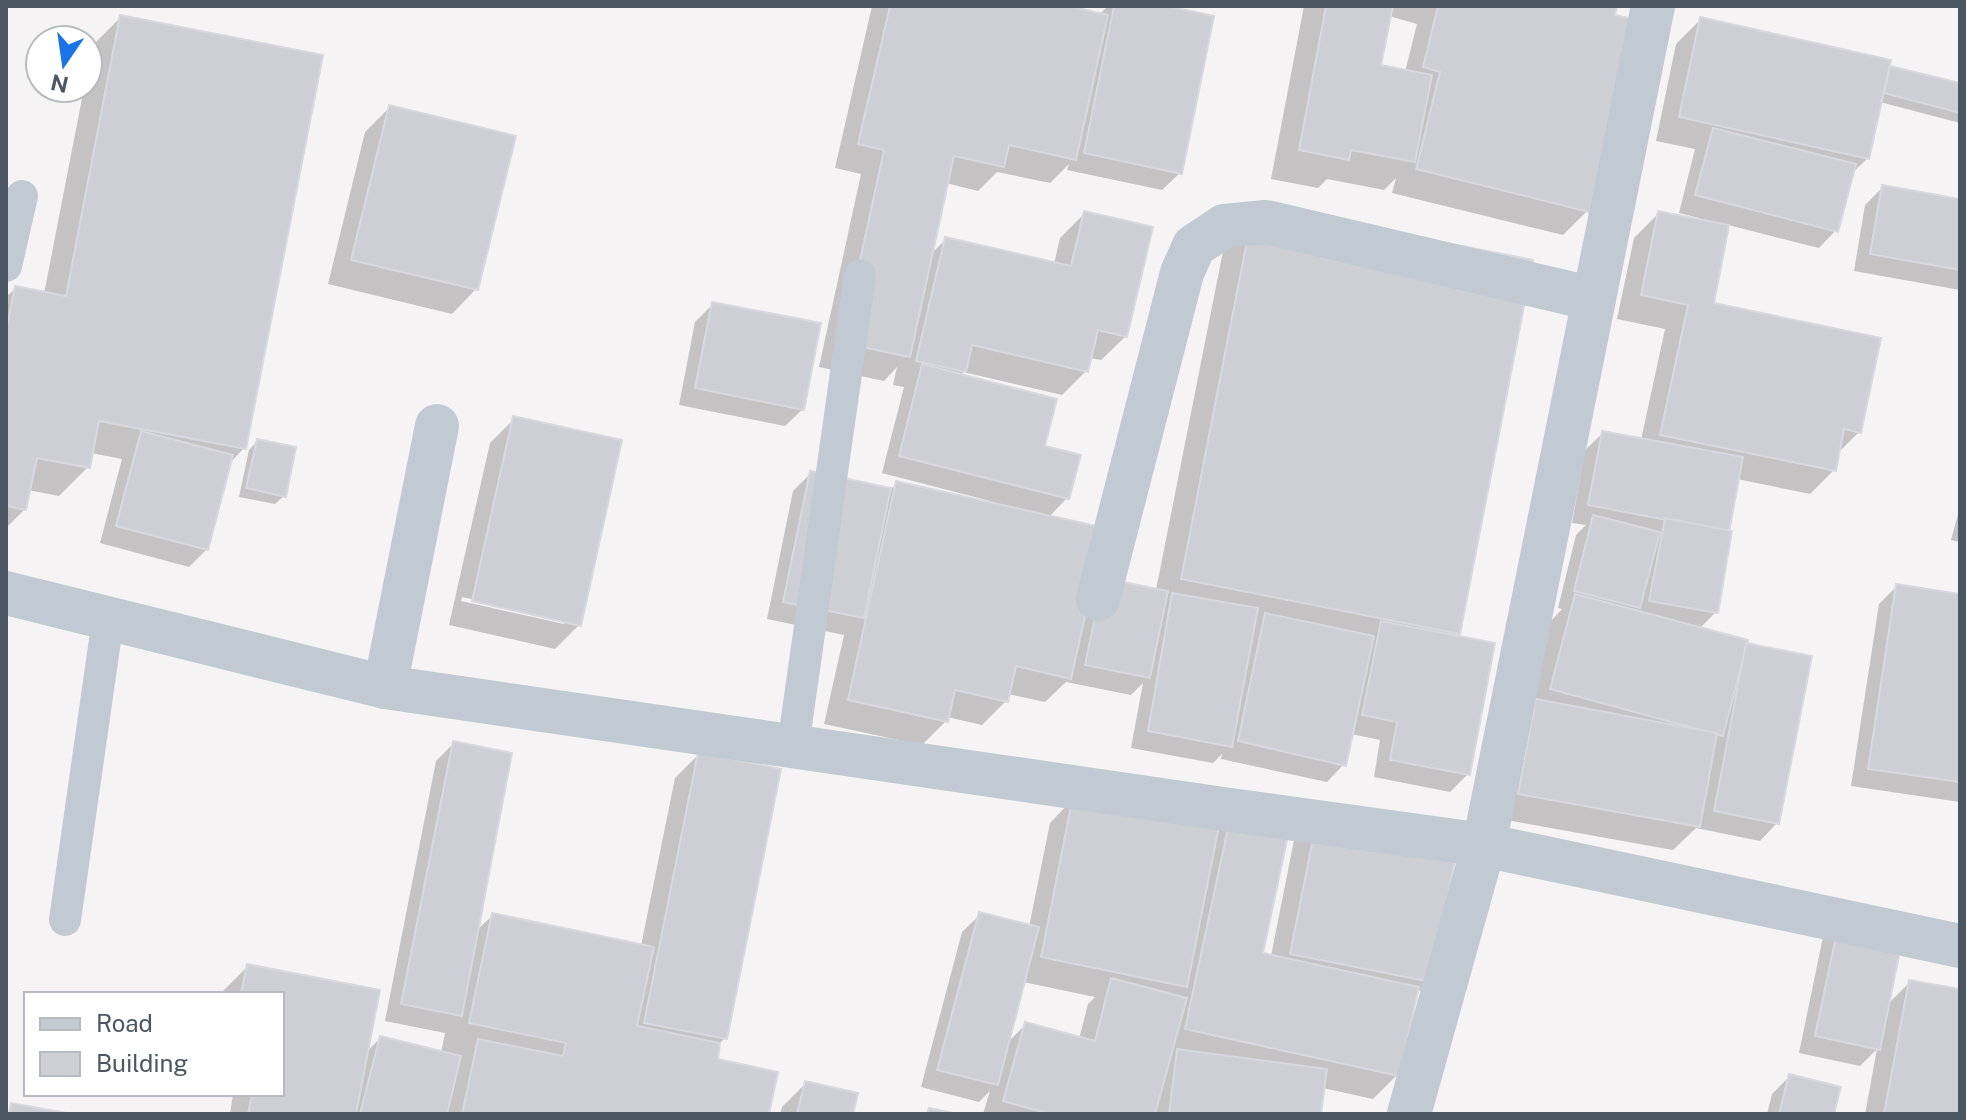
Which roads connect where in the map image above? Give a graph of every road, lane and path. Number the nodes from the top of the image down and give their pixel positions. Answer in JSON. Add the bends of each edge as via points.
{"nodes":[{"id":1,"x":1653,"y":6,"type":"edge"},
{"id":2,"x":22,"y":196,"type":"dead end"},
{"id":3,"x":6,"y":266,"type":"edge"},
{"id":4,"x":860,"y":275,"type":"dead end"},
{"id":5,"x":1594,"y":299,"type":"junction"},
{"id":6,"x":437,"y":426,"type":"dead end"},
{"id":7,"x":6,"y":593,"type":"edge"},
{"id":8,"x":1098,"y":599,"type":"dead end"},
{"id":9,"x":108,"y":619,"type":"junction"},
{"id":10,"x":385,"y":687,"type":"junction"},
{"id":11,"x":793,"y":746,"type":"junction"},
{"id":12,"x":1484,"y":845,"type":"junction"},
{"id":13,"x":65,"y":920,"type":"dead end"},
{"id":14,"x":1960,"y":946,"type":"edge"},
{"id":15,"x":1409,"y":1114,"type":"edge"}],
"edges":[{"from":1,"to":5,"type":"street"},
{"from":2,"to":3,"type":"lane"},
{"from":4,"to":11,"type":"lane"},
{"from":5,"to":8,"type":"street","via":[[1266,222],[1224,226],[1194,246],[1182,273]]},
{"from":5,"to":12,"type":"street"},
{"from":6,"to":10,"type":"street"},
{"from":7,"to":9,"type":"street"},
{"from":9,"to":10,"type":"street"},
{"from":9,"to":13,"type":"lane"},
{"from":10,"to":11,"type":"street"},
{"from":11,"to":12,"type":"street"},
{"from":12,"to":14,"type":"street"},
{"from":12,"to":15,"type":"street"}]}
